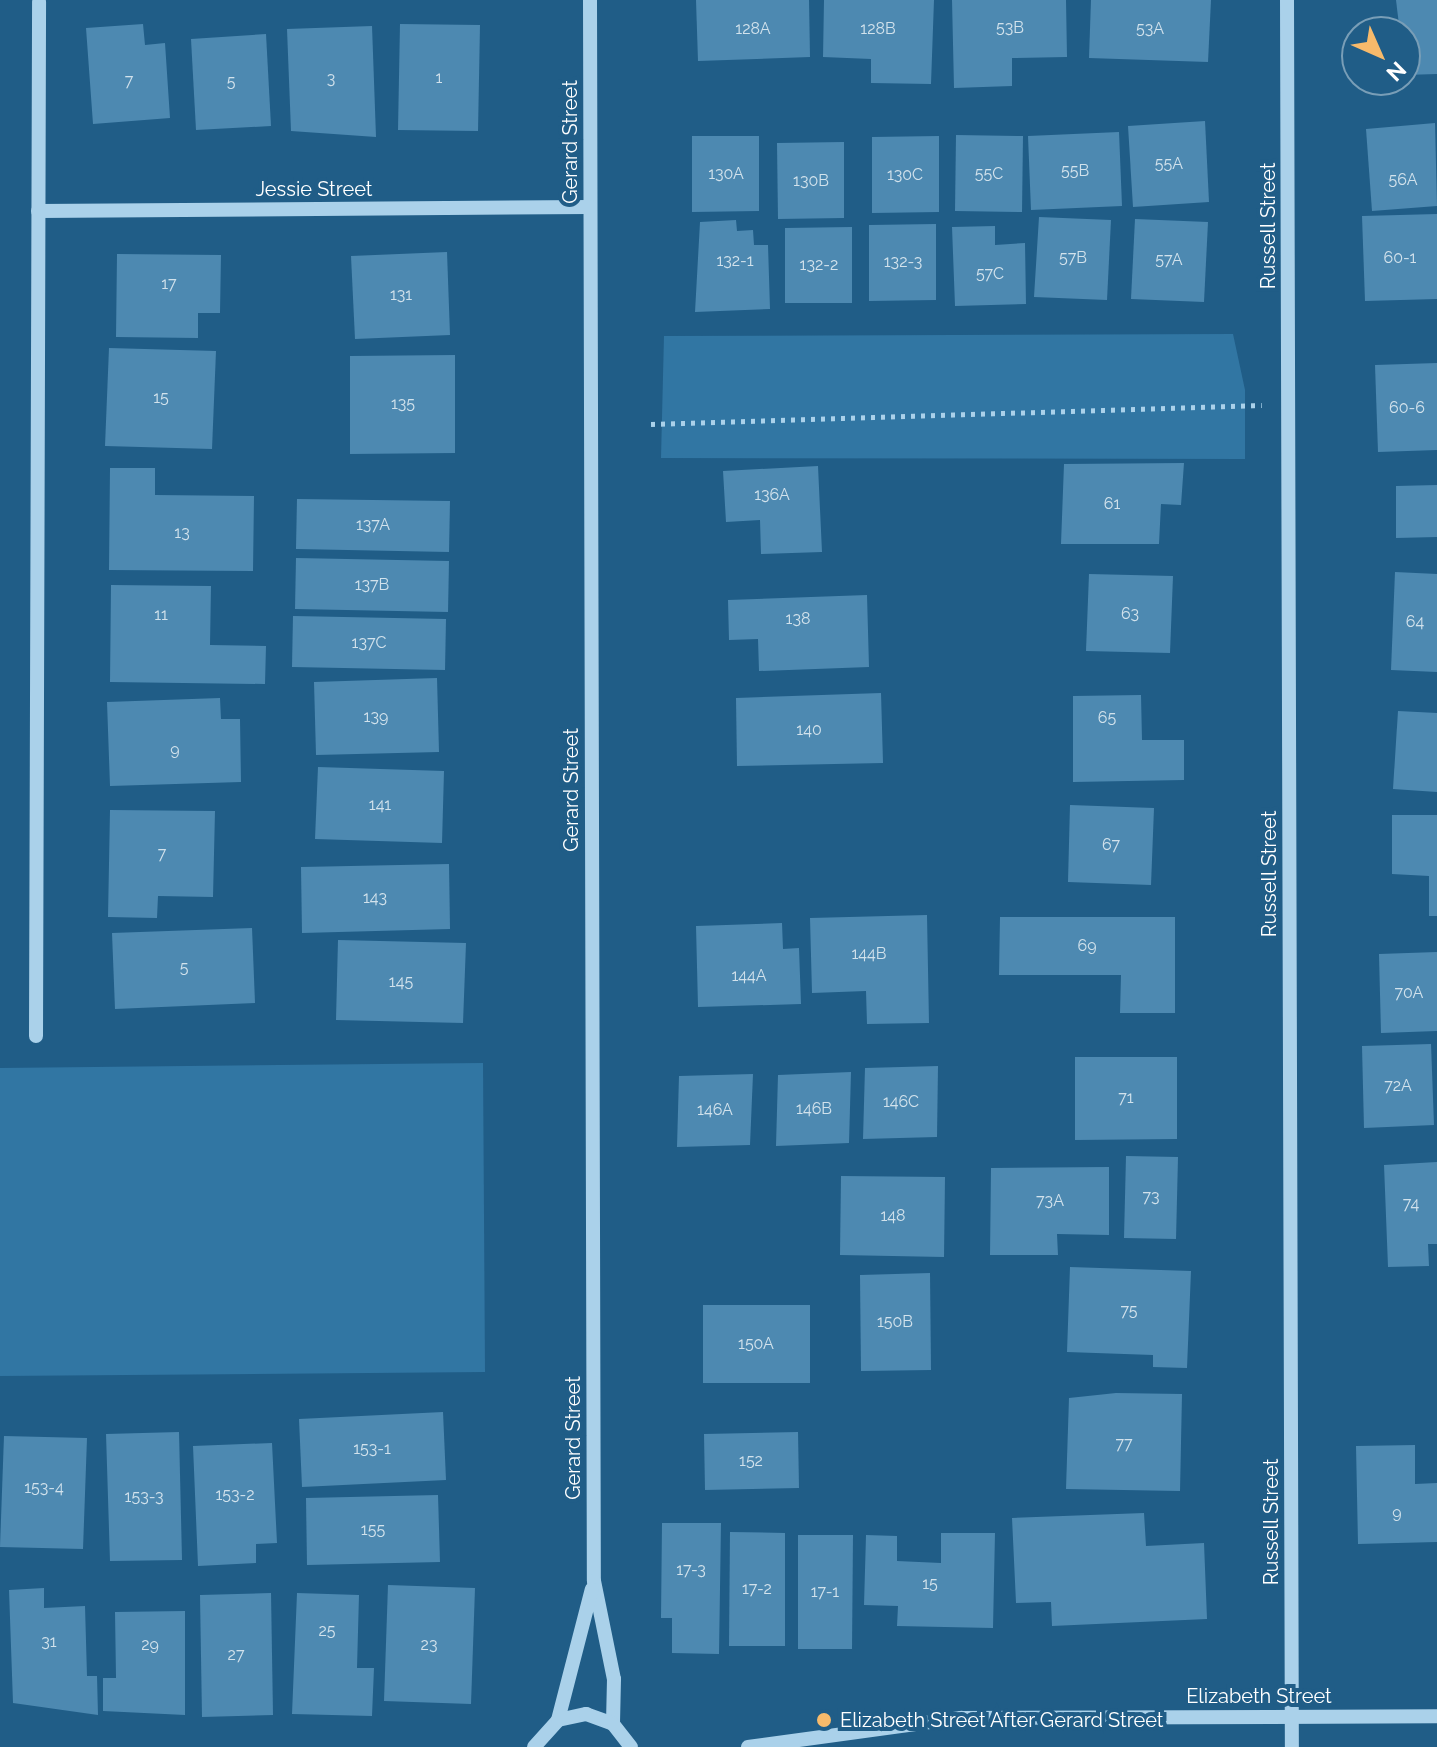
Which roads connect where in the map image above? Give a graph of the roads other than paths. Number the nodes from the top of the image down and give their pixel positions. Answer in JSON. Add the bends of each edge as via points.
{"nodes":[{"id":1,"x":590,"y":0,"type":"edge"},
{"id":2,"x":1287,"y":0,"type":"edge"},
{"id":3,"x":39,"y":2,"type":"edge"},
{"id":4,"x":590,"y":207,"type":"junction"},
{"id":5,"x":38,"y":211,"type":"junction"},
{"id":6,"x":36,"y":1036,"type":"dead end"},
{"id":7,"x":594,"y":1581,"type":"junction"},
{"id":8,"x":1292,"y":1716,"type":"junction"},
{"id":9,"x":1437,"y":1716,"type":"edge"},
{"id":10,"x":558,"y":1720,"type":"junction"},
{"id":11,"x":613,"y":1724,"type":"junction"},
{"id":12,"x":534,"y":1747,"type":"edge"},
{"id":13,"x":635,"y":1747,"type":"edge"},
{"id":14,"x":748,"y":1747,"type":"edge"},
{"id":15,"x":1292,"y":1747,"type":"edge"}],
"edges":[{"from":1,"to":4,"type":"street","name":"Gerard Street"},
{"from":2,"to":8,"type":"street","name":"Russell Street"},
{"from":3,"to":5,"type":"street"},
{"from":4,"to":5,"type":"street","name":"Jessie Street"},
{"from":4,"to":7,"type":"street","name":"Gerard Street"},
{"from":5,"to":6,"type":"street"},
{"from":7,"to":10,"type":"street","name":"Gerard Street"},
{"from":7,"to":11,"type":"street","name":"Gerard Street","via":[[614,1679]]},
{"from":8,"to":9,"type":"street","name":"Elizabeth Street"},
{"from":8,"to":14,"type":"street","name":"Elizabeth Street","via":[[961,1718]]},
{"from":8,"to":15,"type":"street","name":"Russell Street"},
{"from":10,"to":11,"type":"street","via":[[586,1714]]},
{"from":10,"to":12,"type":"street"},
{"from":11,"to":13,"type":"street"}]}
